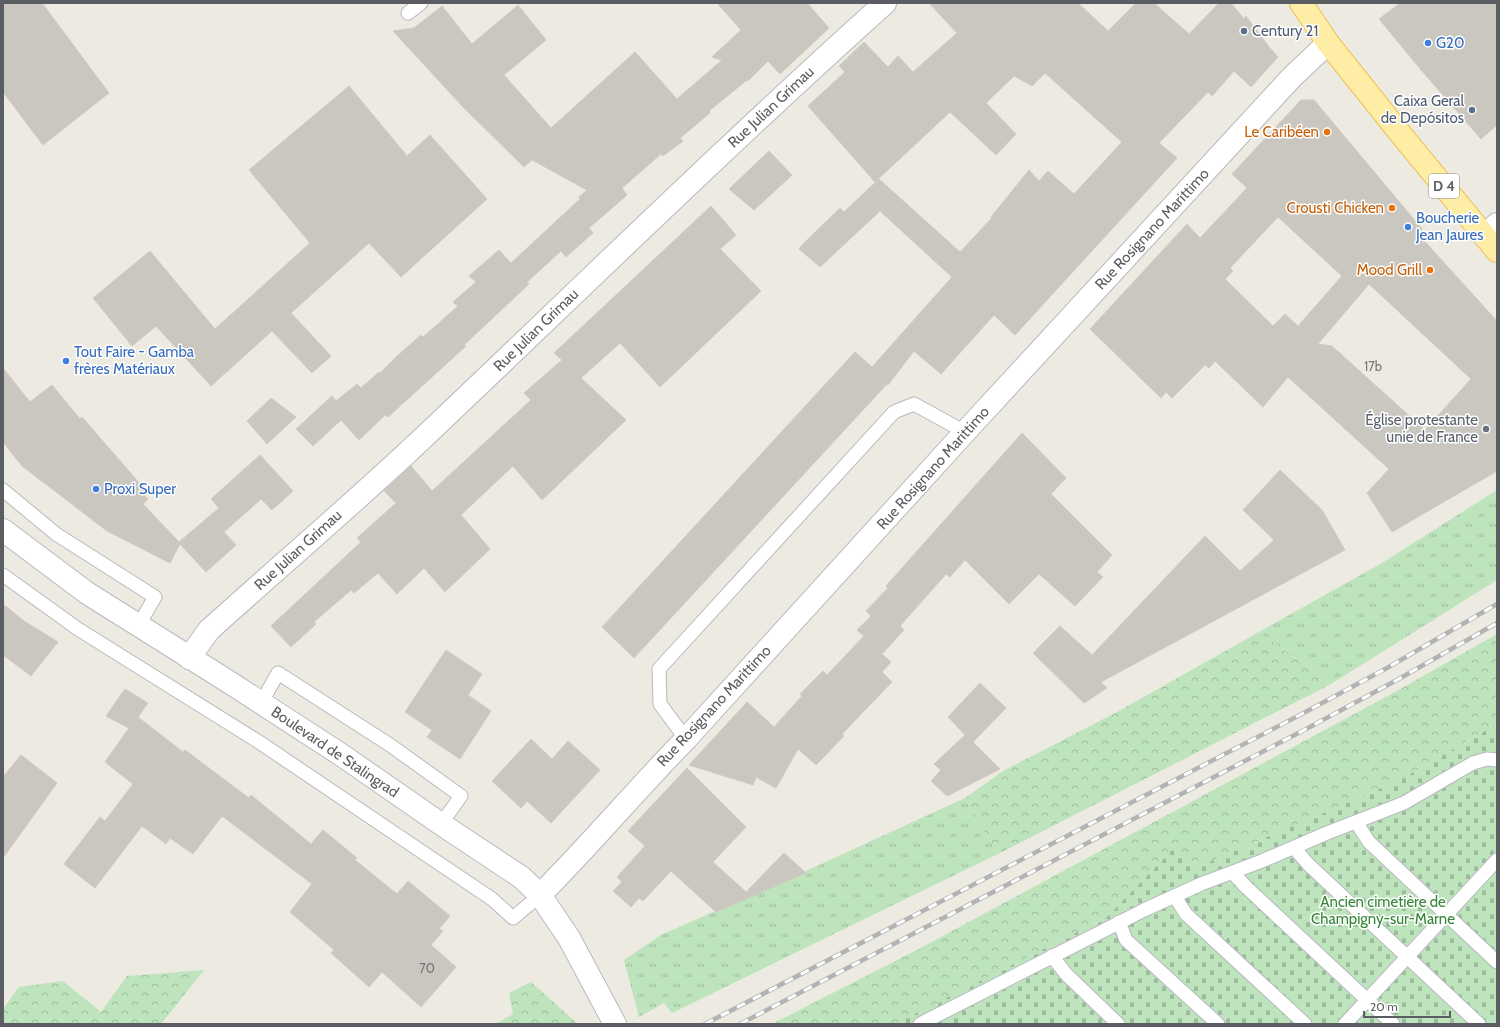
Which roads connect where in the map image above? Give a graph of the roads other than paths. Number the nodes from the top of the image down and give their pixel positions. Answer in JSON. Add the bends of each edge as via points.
{"nodes":[{"id":1,"x":421,"y":3,"type":"edge"},
{"id":2,"x":885,"y":3,"type":"edge"},
{"id":3,"x":1301,"y":3,"type":"edge"},
{"id":4,"x":408,"y":13,"type":"dead end"},
{"id":5,"x":1328,"y":43,"type":"junction"},
{"id":6,"x":1493,"y":237,"type":"edge"},
{"id":7,"x":965,"y":432,"type":"junction"},
{"id":8,"x":3,"y":490,"type":"edge"},
{"id":9,"x":3,"y":530,"type":"edge"},
{"id":10,"x":3,"y":575,"type":"edge"},
{"id":11,"x":138,"y":626,"type":"junction"},
{"id":12,"x":189,"y":658,"type":"junction"},
{"id":13,"x":261,"y":703,"type":"junction"},
{"id":14,"x":686,"y":738,"type":"junction"},
{"id":15,"x":1497,"y":760,"type":"edge"},
{"id":16,"x":1356,"y":822,"type":"junction"},
{"id":17,"x":441,"y":824,"type":"junction"},
{"id":18,"x":1294,"y":848,"type":"junction"},
{"id":19,"x":1497,"y":860,"type":"edge"},
{"id":20,"x":1233,"y":872,"type":"junction"},
{"id":21,"x":540,"y":895,"type":"junction"},
{"id":22,"x":1175,"y":897,"type":"junction"},
{"id":23,"x":1446,"y":914,"type":"junction"},
{"id":24,"x":1119,"y":922,"type":"junction"},
{"id":25,"x":1052,"y":956,"type":"junction"},
{"id":26,"x":1407,"y":958,"type":"junction"},
{"id":27,"x":1496,"y":958,"type":"edge"},
{"id":28,"x":1367,"y":1000,"type":"junction"},
{"id":29,"x":615,"y":1024,"type":"edge"},
{"id":30,"x":920,"y":1024,"type":"edge"},
{"id":31,"x":1118,"y":1024,"type":"edge"},
{"id":32,"x":1218,"y":1024,"type":"edge"},
{"id":33,"x":1305,"y":1024,"type":"edge"},
{"id":34,"x":1344,"y":1024,"type":"edge"},
{"id":35,"x":1393,"y":1024,"type":"edge"},
{"id":36,"x":1479,"y":1024,"type":"edge"}],
"edges":[{"from":1,"to":4,"type":"lane"},
{"from":2,"to":12,"type":"street","name":"Rue Julian Grimau","via":[[590,277],[421,439],[209,630]]},
{"from":3,"to":5,"type":"main road","number":"D 4"},
{"from":5,"to":6,"type":"main road","number":"D 4"},
{"from":5,"to":7,"type":"street","name":"Rue Rosignano Marittimo","via":[[1292,77]]},
{"from":7,"to":14,"type":"street","name":"Rue Rosignano Marittimo"},
{"from":7,"to":14,"type":"lane","via":[[914,404],[894,412],[659,669],[660,704]]},
{"from":8,"to":11,"type":"lane","via":[[56,534],[155,597]]},
{"from":9,"to":11,"type":"street","name":"Boulevard de Stalingrad","via":[[87,593]]},
{"from":10,"to":21,"type":"lane","via":[[78,629],[259,742],[376,820],[492,899],[514,918]]},
{"from":11,"to":12,"type":"street","name":"Boulevard de Stalingrad"},
{"from":12,"to":13,"type":"street","name":"Boulevard de Stalingrad"},
{"from":13,"to":17,"type":"street","name":"Boulevard de Stalingrad"},
{"from":13,"to":17,"type":"lane","via":[[278,674],[390,745],[461,796]]},
{"from":14,"to":21,"type":"street","name":"Rue Rosignano Marittimo"},
{"from":15,"to":16,"type":"lane","via":[[1487,759],[1473,763],[1404,803]]},
{"from":16,"to":18,"type":"lane"},
{"from":16,"to":23,"type":"lane","via":[[1369,842]]},
{"from":17,"to":21,"type":"street","name":"Boulevard de Stalingrad","via":[[521,877]]},
{"from":18,"to":20,"type":"lane"},
{"from":18,"to":26,"type":"lane","via":[[1309,866]]},
{"from":19,"to":23,"type":"lane"},
{"from":20,"to":22,"type":"lane"},
{"from":20,"to":28,"type":"lane"},
{"from":21,"to":29,"type":"street","name":"Boulevard de Stalingrad","via":[[569,938]]},
{"from":22,"to":24,"type":"lane"},
{"from":22,"to":33,"type":"lane","via":[[1186,914]]},
{"from":23,"to":26,"type":"lane"},
{"from":23,"to":27,"type":"lane"},
{"from":24,"to":25,"type":"lane"},
{"from":24,"to":32,"type":"lane","via":[[1126,940]]},
{"from":25,"to":30,"type":"lane"},
{"from":25,"to":31,"type":"lane","via":[[1066,974]]},
{"from":26,"to":28,"type":"lane"},
{"from":26,"to":36,"type":"lane"},
{"from":28,"to":34,"type":"lane"},
{"from":28,"to":35,"type":"lane"}]}
